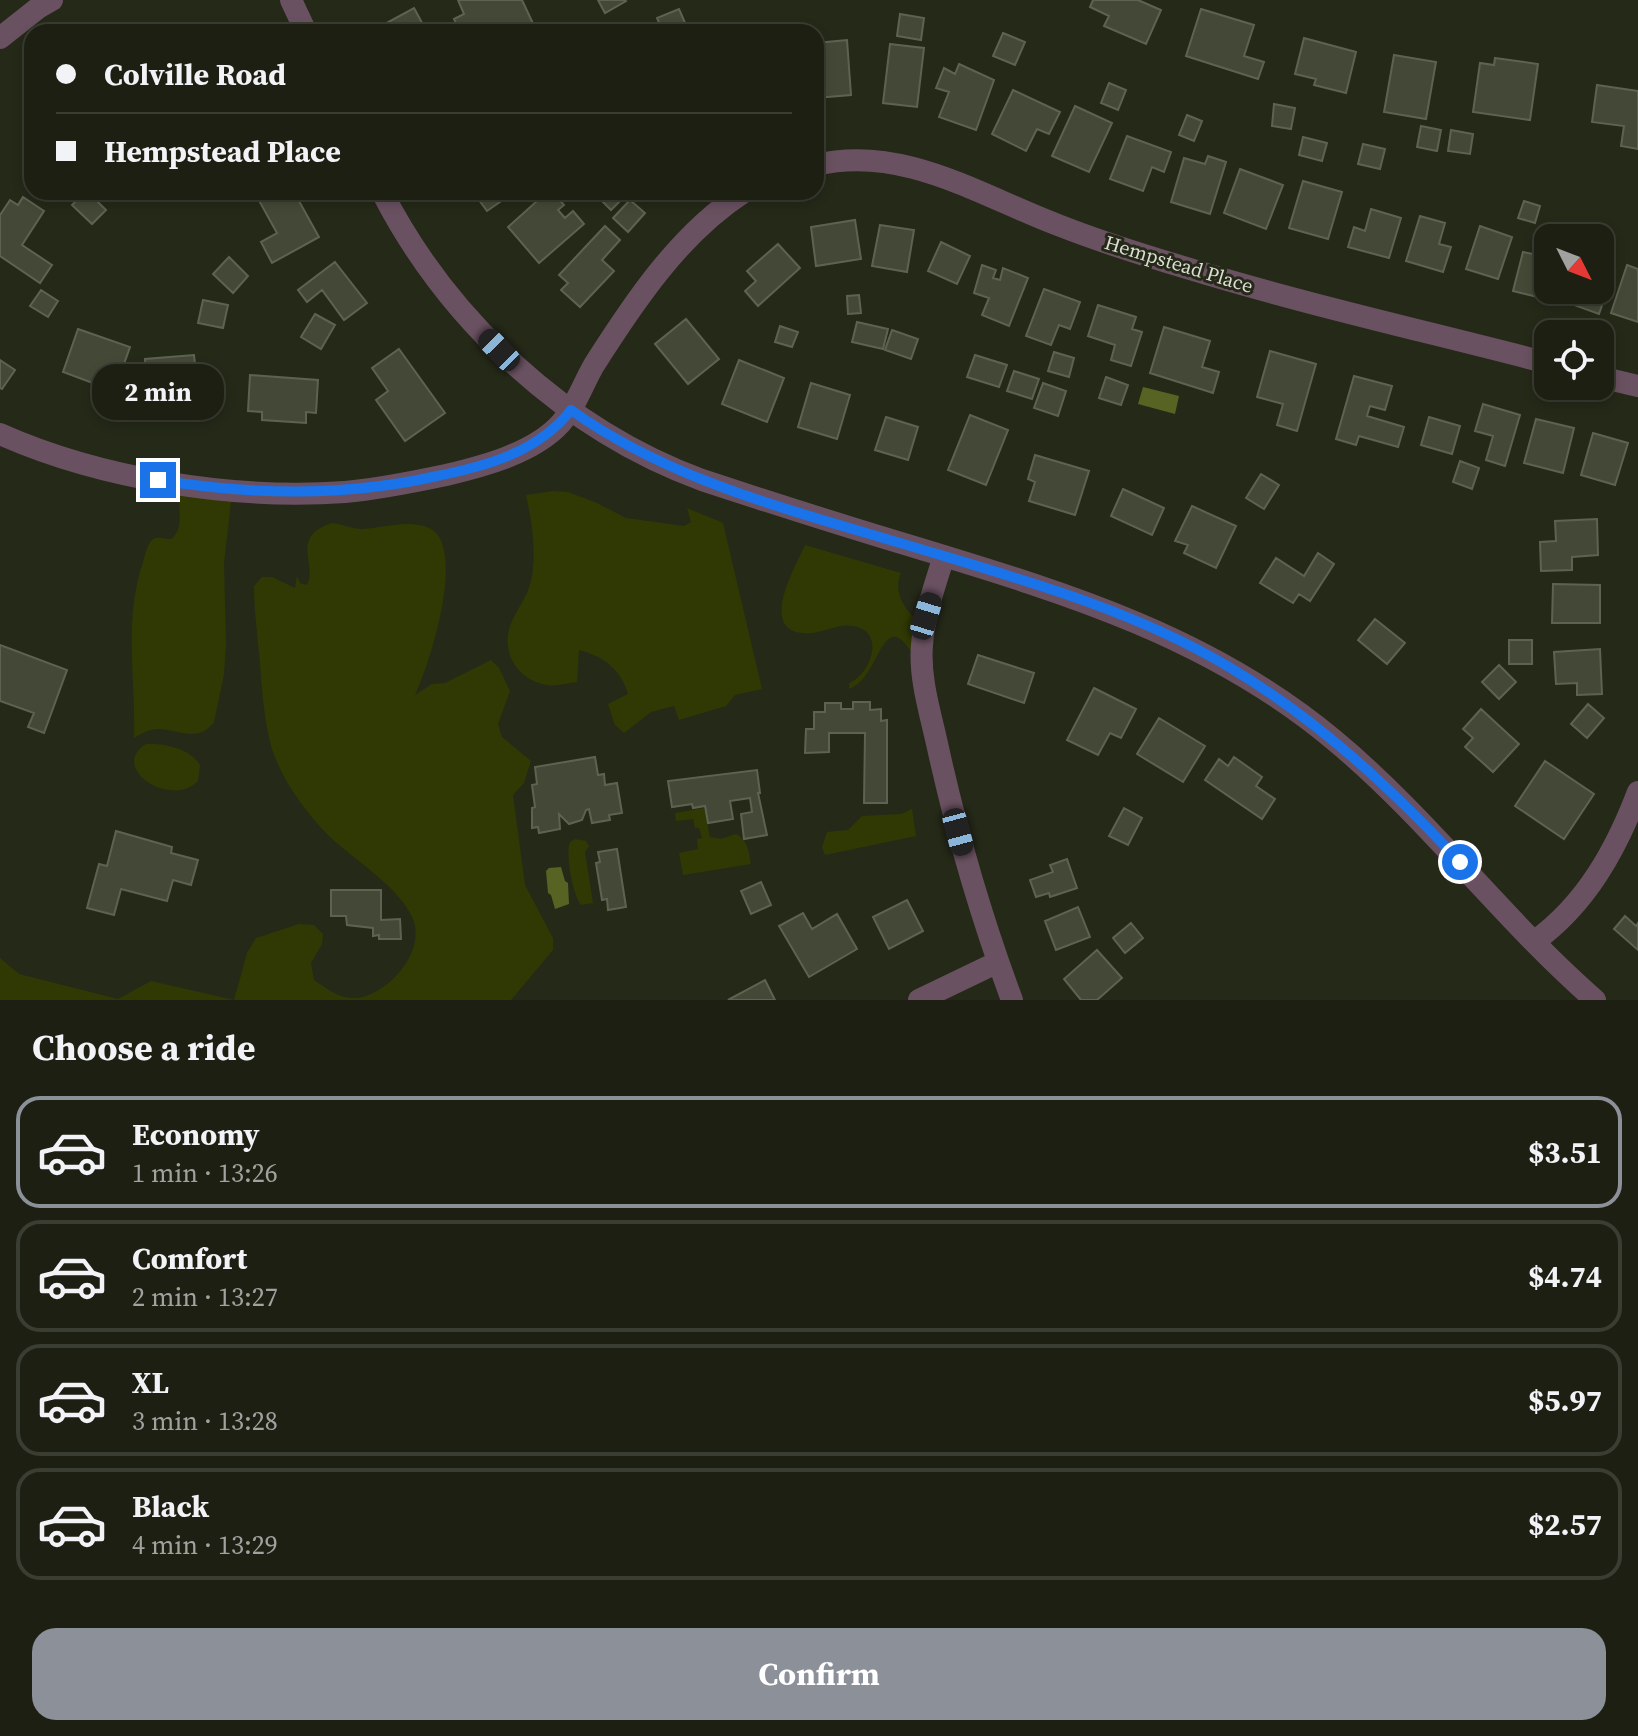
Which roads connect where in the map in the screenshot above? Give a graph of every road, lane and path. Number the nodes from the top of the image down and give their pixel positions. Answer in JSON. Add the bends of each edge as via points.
{"nodes":[{"id":1,"x":52,"y":0,"type":"edge"},
{"id":2,"x":291,"y":0,"type":"edge"},
{"id":3,"x":302,"y":24,"type":"edge"},
{"id":4,"x":0,"y":38,"type":"edge"},
{"id":5,"x":824,"y":164,"type":"edge"},
{"id":6,"x":386,"y":200,"type":"edge"},
{"id":7,"x":733,"y":200,"type":"edge"},
{"id":8,"x":1534,"y":359,"type":"edge"},
{"id":9,"x":1614,"y":380,"type":"edge"},
{"id":10,"x":1638,"y":386,"type":"edge"},
{"id":11,"x":571,"y":410,"type":"junction"},
{"id":12,"x":0,"y":434,"type":"edge"},
{"id":13,"x":944,"y":556,"type":"junction"},
{"id":14,"x":1638,"y":792,"type":"edge"},
{"id":15,"x":1535,"y":941,"type":"junction"},
{"id":16,"x":998,"y":962,"type":"junction"},
{"id":17,"x":919,"y":1000,"type":"edge"},
{"id":18,"x":1012,"y":1000,"type":"edge"},
{"id":19,"x":1595,"y":1000,"type":"edge"}],
"edges":[{"from":1,"to":4,"type":"street"},
{"from":2,"to":3,"type":"street"},
{"from":5,"to":8,"type":"street","name":"Hempstead Place","via":[[878,161],[915,167],[1057,225],[1192,270]]},
{"from":6,"to":11,"type":"street","via":[[412,246],[462,311]]},
{"from":7,"to":11,"type":"street","via":[[675,254],[631,310]]},
{"from":9,"to":10,"type":"street"},
{"from":11,"to":12,"type":"street","via":[[547,435],[504,459],[405,484],[329,492],[236,490],[136,476]]},
{"from":11,"to":13,"type":"street","via":[[677,471]]},
{"from":13,"to":15,"type":"street","via":[[1171,636],[1282,700],[1392,791]]},
{"from":13,"to":16,"type":"street","via":[[922,643],[925,687],[953,817]]},
{"from":14,"to":15,"type":"street","via":[[1591,884]]},
{"from":15,"to":19,"type":"street"},
{"from":16,"to":17,"type":"street"},
{"from":16,"to":18,"type":"street"}]}
